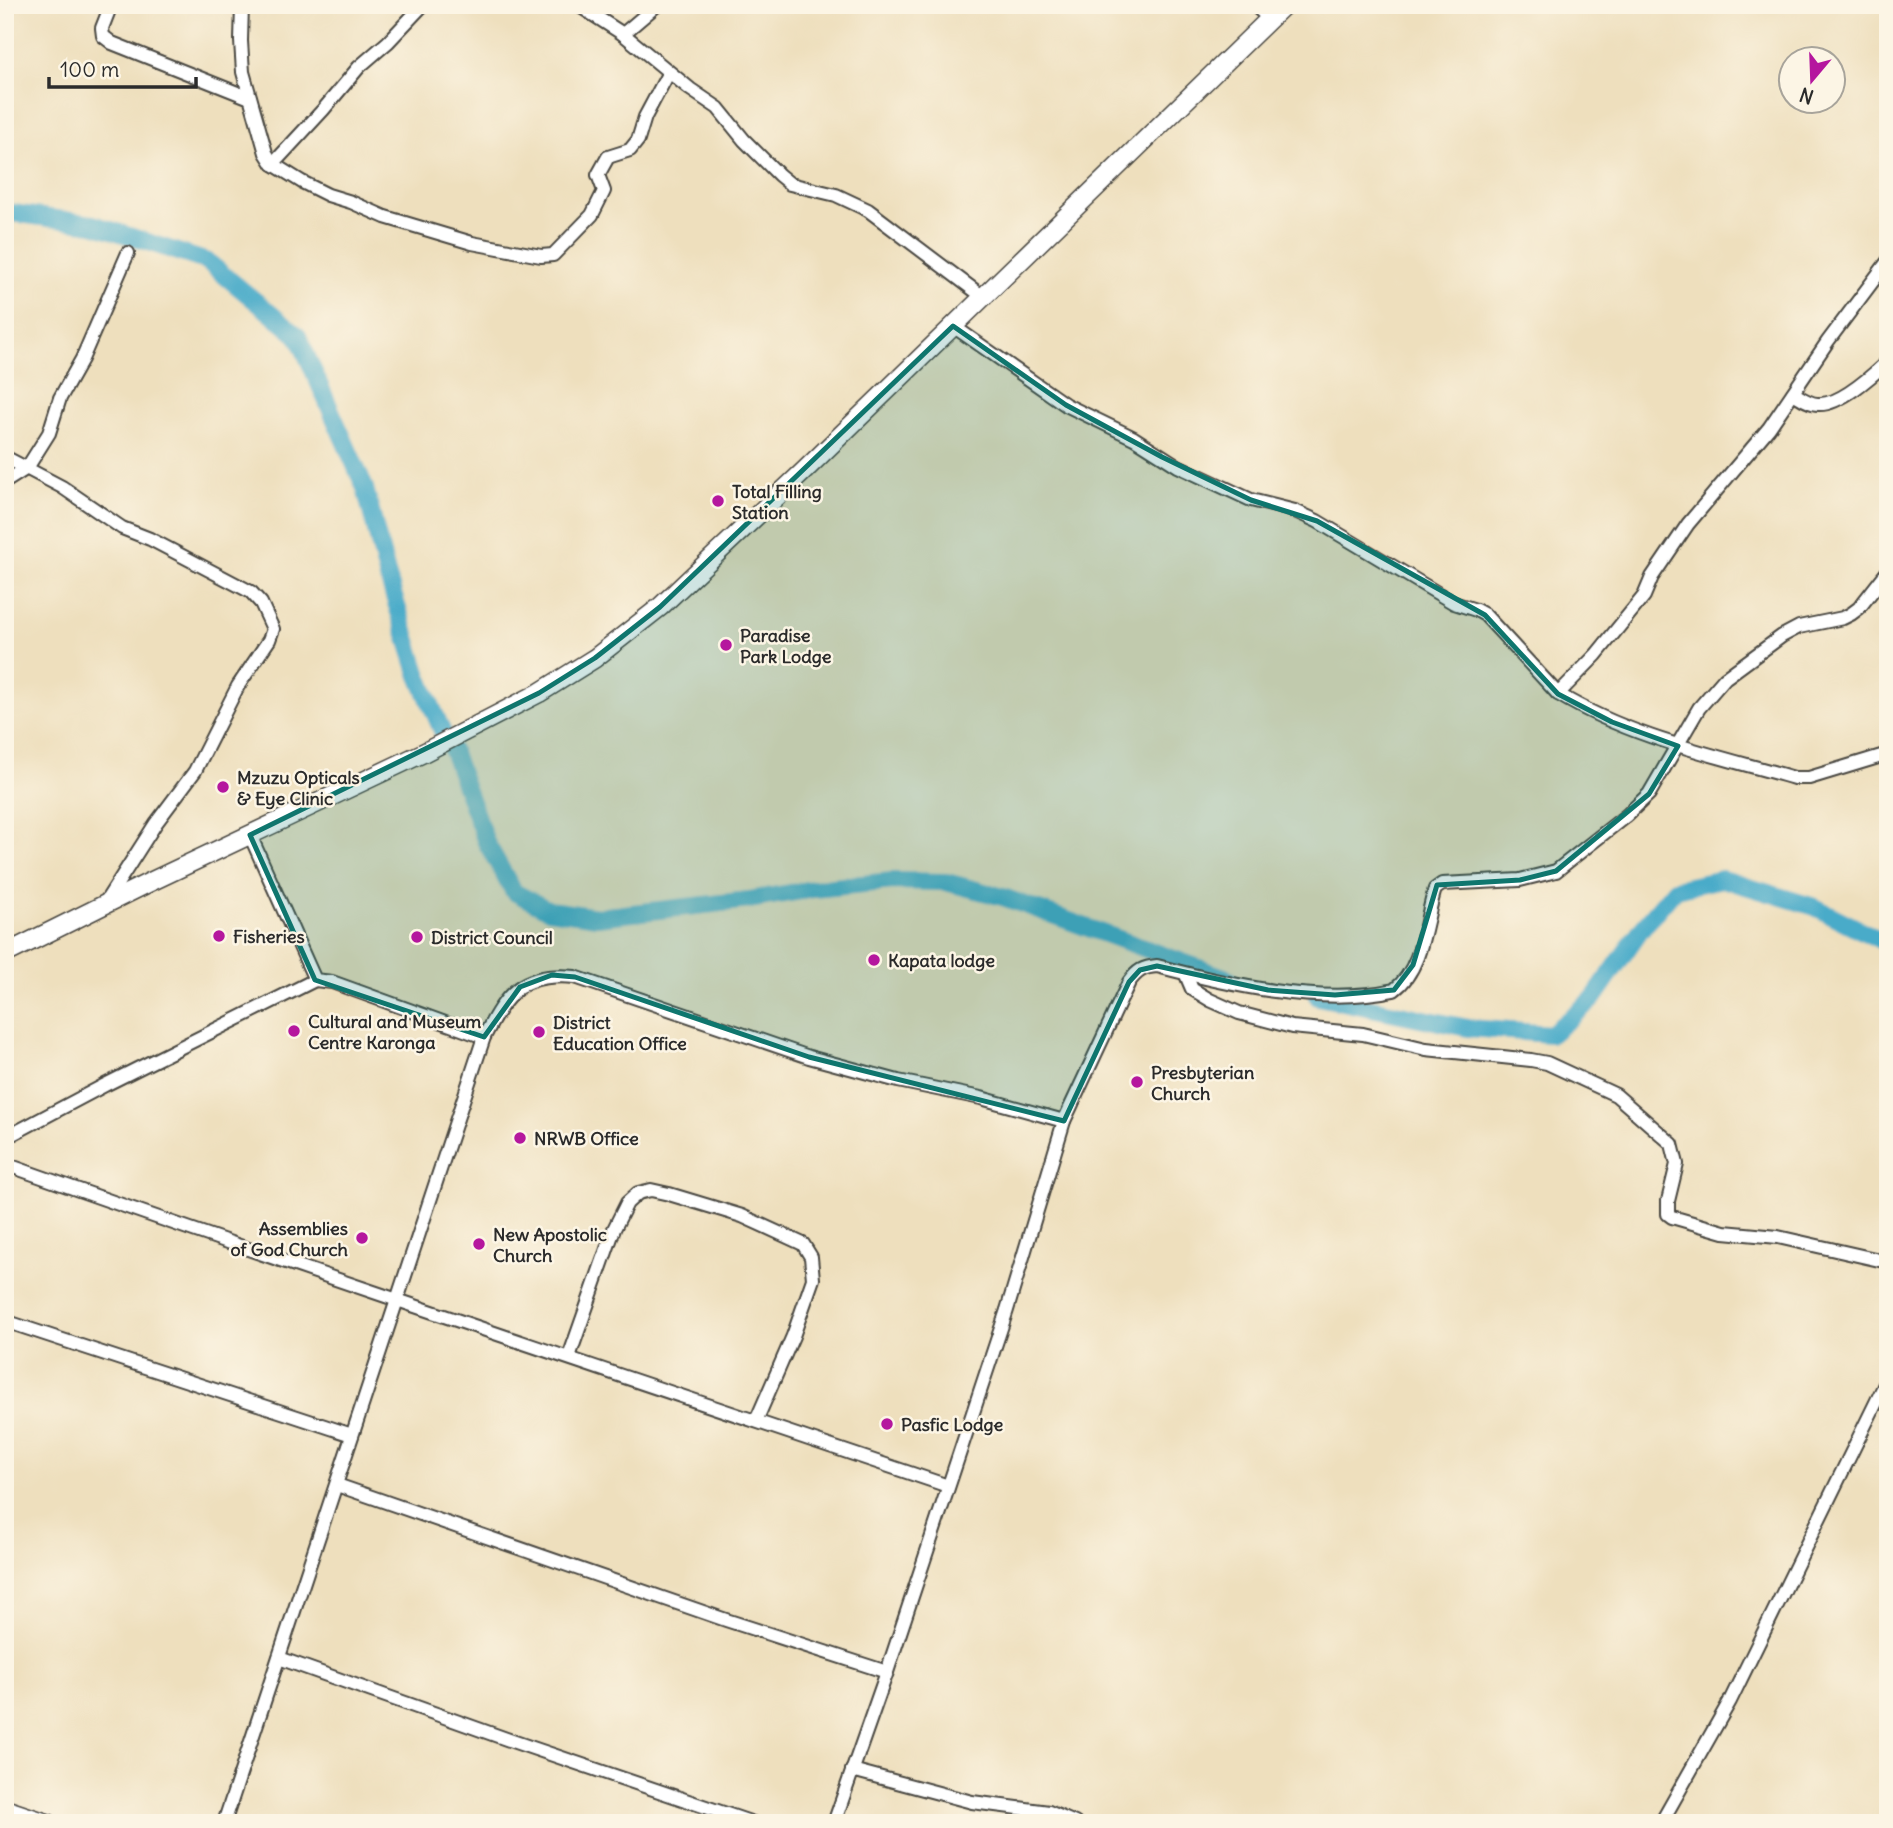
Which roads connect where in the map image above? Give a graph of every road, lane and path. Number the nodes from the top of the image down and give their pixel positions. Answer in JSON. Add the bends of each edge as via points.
{"nodes":[{"id":1,"x":111,"y":5,"type":"edge"},
{"id":2,"x":242,"y":5,"type":"edge"},
{"id":3,"x":423,"y":5,"type":"edge"},
{"id":4,"x":578,"y":5,"type":"edge"},
{"id":5,"x":657,"y":5,"type":"edge"},
{"id":6,"x":1254,"y":5,"type":"edge"},
{"id":7,"x":1284,"y":5,"type":"edge"},
{"id":8,"x":1269,"y":18,"type":"junction"},
{"id":9,"x":623,"y":34,"type":"junction"},
{"id":10,"x":669,"y":72,"type":"junction"},
{"id":11,"x":250,"y":98,"type":"junction"},
{"id":12,"x":273,"y":164,"type":"junction"},
{"id":13,"x":128,"y":253,"type":"dead end"},
{"id":14,"x":1888,"y":261,"type":"edge"},
{"id":15,"x":982,"y":296,"type":"junction"},
{"id":16,"x":953,"y":326,"type":"junction"},
{"id":17,"x":1888,"y":361,"type":"edge"},
{"id":18,"x":1793,"y":393,"type":"junction"},
{"id":19,"x":5,"y":457,"type":"edge"},
{"id":20,"x":27,"y":468,"type":"junction"},
{"id":21,"x":5,"y":482,"type":"edge"},
{"id":22,"x":1888,"y":571,"type":"edge"},
{"id":23,"x":1558,"y":694,"type":"junction"},
{"id":24,"x":1678,"y":746,"type":"junction"},
{"id":25,"x":1888,"y":754,"type":"edge"},
{"id":26,"x":250,"y":835,"type":"junction"},
{"id":27,"x":103,"y":906,"type":"junction"},
{"id":28,"x":5,"y":954,"type":"edge"},
{"id":29,"x":1186,"y":975,"type":"junction"},
{"id":30,"x":315,"y":979,"type":"junction"},
{"id":31,"x":484,"y":1037,"type":"junction"},
{"id":32,"x":1064,"y":1121,"type":"junction"},
{"id":33,"x":5,"y":1138,"type":"edge"},
{"id":34,"x":5,"y":1164,"type":"edge"},
{"id":35,"x":1888,"y":1262,"type":"edge"},
{"id":36,"x":397,"y":1301,"type":"junction"},
{"id":37,"x":5,"y":1321,"type":"edge"},
{"id":38,"x":569,"y":1357,"type":"junction"},
{"id":39,"x":1888,"y":1378,"type":"edge"},
{"id":40,"x":756,"y":1421,"type":"junction"},
{"id":41,"x":352,"y":1435,"type":"junction"},
{"id":42,"x":337,"y":1485,"type":"junction"},
{"id":43,"x":948,"y":1486,"type":"junction"},
{"id":44,"x":279,"y":1658,"type":"junction"},
{"id":45,"x":887,"y":1672,"type":"junction"},
{"id":46,"x":852,"y":1770,"type":"junction"},
{"id":47,"x":5,"y":1808,"type":"edge"},
{"id":48,"x":50,"y":1823,"type":"edge"},
{"id":49,"x":224,"y":1823,"type":"edge"},
{"id":50,"x":753,"y":1823,"type":"edge"},
{"id":51,"x":834,"y":1823,"type":"edge"},
{"id":52,"x":1075,"y":1823,"type":"edge"},
{"id":53,"x":1661,"y":1823,"type":"edge"}],
"edges":[{"from":1,"to":11,"type":"street","via":[[102,28],[103,36],[112,43]]},
{"from":2,"to":11,"type":"street","via":[[243,72]]},
{"from":3,"to":12,"type":"street","via":[[359,67]]},
{"from":4,"to":9,"type":"street"},
{"from":5,"to":9,"type":"street"},
{"from":6,"to":8,"type":"street"},
{"from":7,"to":8,"type":"highway"},
{"from":8,"to":15,"type":"highway"},
{"from":9,"to":10,"type":"street"},
{"from":10,"to":12,"type":"street","via":[[638,140],[630,150],[608,157],[598,176],[604,191],[592,215],[548,257],[416,228],[328,195]]},
{"from":10,"to":15,"type":"street","via":[[718,108],[790,184],[836,195],[868,210]]},
{"from":11,"to":12,"type":"street"},
{"from":13,"to":20,"type":"street","via":[[60,398],[49,433]]},
{"from":14,"to":18,"type":"street"},
{"from":15,"to":16,"type":"highway"},
{"from":16,"to":23,"type":"street","via":[[1066,405],[1251,500],[1317,521],[1454,603],[1476,610],[1493,622]]},
{"from":16,"to":26,"type":"highway","via":[[660,607],[584,665],[461,734]]},
{"from":17,"to":18,"type":"street","via":[[1864,384],[1821,404]]},
{"from":18,"to":23,"type":"street","via":[[1688,524],[1644,596]]},
{"from":19,"to":20,"type":"street"},
{"from":20,"to":21,"type":"street"},
{"from":20,"to":27,"type":"street","via":[[122,528],[251,592],[273,629],[195,771]]},
{"from":22,"to":24,"type":"street","via":[[1852,614],[1782,636],[1725,678],[1704,700]]},
{"from":23,"to":24,"type":"street","via":[[1612,722]]},
{"from":24,"to":25,"type":"street","via":[[1794,778],[1809,778]]},
{"from":24,"to":29,"type":"street","via":[[1641,802],[1556,871],[1520,880],[1442,884],[1435,889],[1413,965],[1394,990],[1335,995],[1268,990]]},
{"from":26,"to":27,"type":"highway"},
{"from":26,"to":30,"type":"street"},
{"from":27,"to":28,"type":"highway"},
{"from":29,"to":32,"type":"street","via":[[1157,966],[1136,973]]},
{"from":29,"to":35,"type":"street","via":[[1192,989],[1210,1000],[1292,1027],[1347,1031],[1426,1049],[1547,1063],[1616,1095],[1672,1144],[1677,1164],[1668,1201],[1672,1217],[1724,1232],[1778,1237]]},
{"from":30,"to":31,"type":"street"},
{"from":30,"to":33,"type":"street"},
{"from":31,"to":32,"type":"street","via":[[520,987],[552,975],[575,977],[809,1057]]},
{"from":31,"to":36,"type":"street"},
{"from":32,"to":43,"type":"street"},
{"from":34,"to":36,"type":"street"},
{"from":36,"to":38,"type":"street"},
{"from":36,"to":41,"type":"street"},
{"from":37,"to":41,"type":"street"},
{"from":38,"to":40,"type":"street"},
{"from":38,"to":40,"type":"street","via":[[614,1229],[627,1203],[638,1193],[651,1190],[742,1216],[803,1244],[811,1257],[813,1279]]},
{"from":39,"to":53,"type":"street","via":[[1730,1700]]},
{"from":40,"to":43,"type":"street"},
{"from":41,"to":42,"type":"street"},
{"from":42,"to":44,"type":"street"},
{"from":42,"to":45,"type":"street"},
{"from":43,"to":45,"type":"street"},
{"from":44,"to":49,"type":"street"},
{"from":44,"to":50,"type":"street"},
{"from":45,"to":46,"type":"street"},
{"from":46,"to":51,"type":"street"},
{"from":46,"to":52,"type":"street","via":[[972,1802],[1049,1812]]},
{"from":47,"to":48,"type":"main road"}]}
